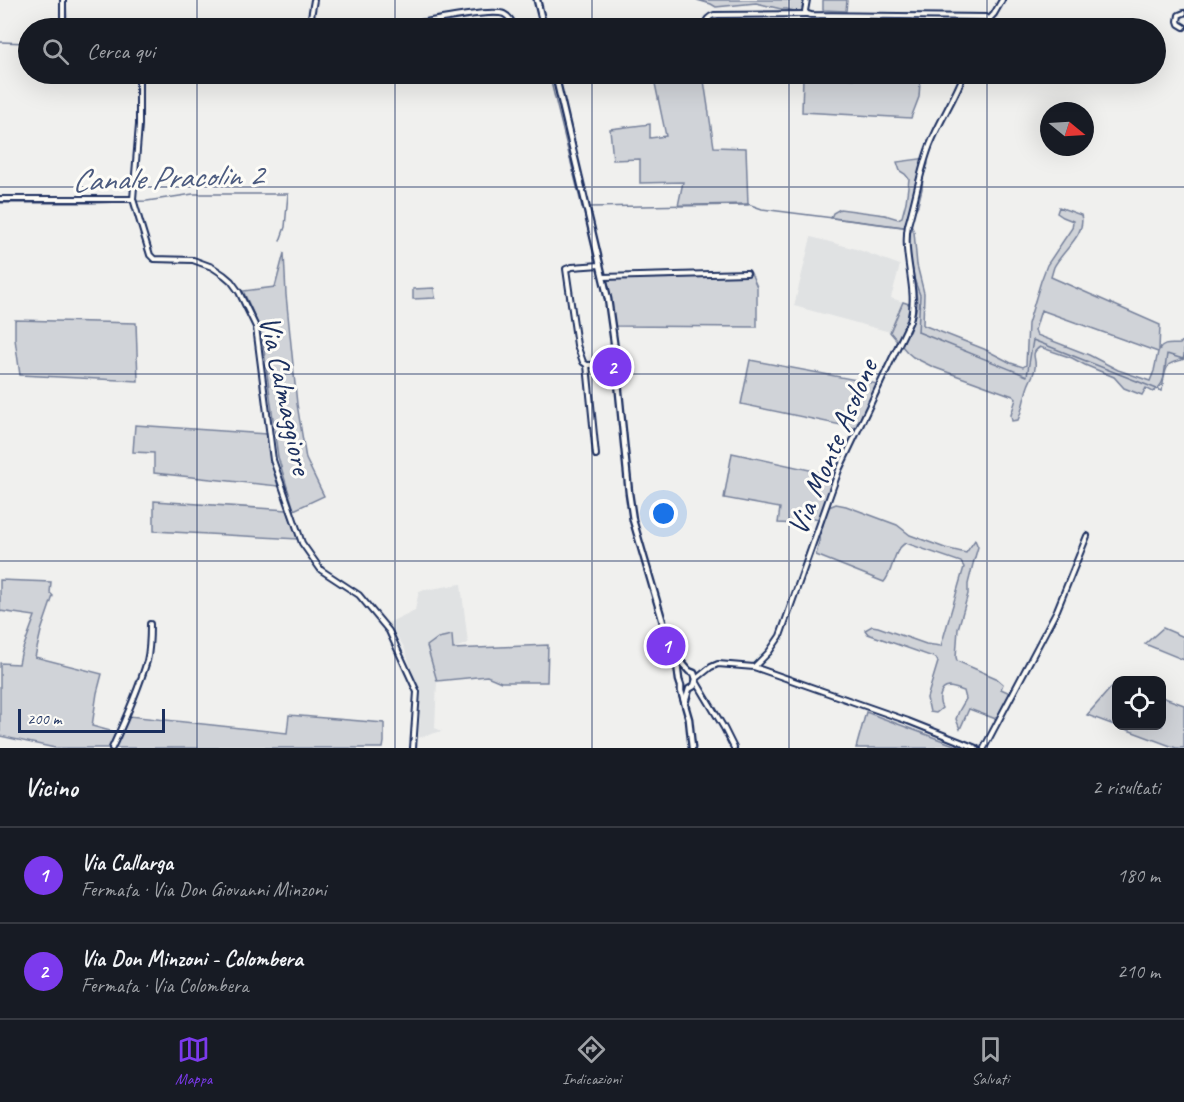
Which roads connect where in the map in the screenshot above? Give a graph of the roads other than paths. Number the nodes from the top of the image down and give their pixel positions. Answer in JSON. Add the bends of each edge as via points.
{"nodes":[{"id":1,"x":63,"y":0,"type":"edge"},
{"id":2,"x":314,"y":0,"type":"edge"},
{"id":3,"x":537,"y":0,"type":"edge"},
{"id":4,"x":807,"y":0,"type":"edge"},
{"id":5,"x":1002,"y":0,"type":"edge"},
{"id":6,"x":1184,"y":13,"type":"edge"},
{"id":7,"x":807,"y":14,"type":"junction"},
{"id":8,"x":63,"y":18,"type":"edge"},
{"id":9,"x":311,"y":18,"type":"edge"},
{"id":10,"x":455,"y":18,"type":"edge"},
{"id":11,"x":510,"y":18,"type":"edge"},
{"id":12,"x":542,"y":18,"type":"edge"},
{"id":13,"x":709,"y":18,"type":"edge"},
{"id":14,"x":987,"y":18,"type":"edge"},
{"id":15,"x":989,"y":18,"type":"edge"},
{"id":16,"x":1184,"y":27,"type":"edge"},
{"id":17,"x":139,"y":84,"type":"edge"},
{"id":18,"x":557,"y":84,"type":"edge"},
{"id":19,"x":960,"y":84,"type":"edge"},
{"id":20,"x":0,"y":199,"type":"edge"},
{"id":21,"x":134,"y":199,"type":"junction"},
{"id":22,"x":600,"y":265,"type":"junction"},
{"id":23,"x":747,"y":273,"type":"dead end"},
{"id":24,"x":603,"y":277,"type":"junction"},
{"id":25,"x":586,"y":364,"type":"junction"},
{"id":26,"x":616,"y":364,"type":"junction"},
{"id":27,"x":596,"y":454,"type":"dead end"},
{"id":28,"x":1087,"y":536,"type":"dead end"},
{"id":29,"x":150,"y":624,"type":"dead end"},
{"id":30,"x":676,"y":656,"type":"junction"},
{"id":31,"x":754,"y":667,"type":"junction"},
{"id":32,"x":689,"y":671,"type":"junction"},
{"id":33,"x":679,"y":677,"type":"junction"},
{"id":34,"x":696,"y":678,"type":"junction"},
{"id":35,"x":681,"y":686,"type":"junction"},
{"id":36,"x":690,"y":688,"type":"junction"},
{"id":37,"x":702,"y":691,"type":"junction"},
{"id":38,"x":685,"y":703,"type":"junction"},
{"id":39,"x":112,"y":748,"type":"edge"},
{"id":40,"x":413,"y":748,"type":"edge"},
{"id":41,"x":692,"y":748,"type":"edge"},
{"id":42,"x":734,"y":748,"type":"edge"},
{"id":43,"x":976,"y":748,"type":"edge"},
{"id":44,"x":984,"y":748,"type":"edge"}],
"edges":[{"from":1,"to":8,"type":"street"},
{"from":2,"to":9,"type":"street"},
{"from":3,"to":12,"type":"street"},
{"from":4,"to":7,"type":"street"},
{"from":5,"to":15,"type":"street"},
{"from":6,"to":16,"type":"street","via":[[1178,21]]},
{"from":7,"to":13,"type":"street"},
{"from":7,"to":14,"type":"street"},
{"from":10,"to":11,"type":"street","via":[[486,13]]},
{"from":17,"to":21,"type":"street","name":"Via Calmaggiore"},
{"from":18,"to":22,"type":"street"},
{"from":19,"to":31,"type":"street","name":"Via Monte Asolone","via":[[922,166],[906,234],[914,299],[910,321],[838,470],[780,636]]},
{"from":20,"to":21,"type":"street"},
{"from":21,"to":40,"type":"street","name":"Via Calmaggiore","via":[[154,259],[193,260],[212,267],[239,292],[256,327],[273,460],[302,543],[321,570],[359,595],[389,632],[417,692]]},
{"from":22,"to":24,"type":"street"},
{"from":22,"to":25,"type":"street","via":[[566,269],[577,345]]},
{"from":23,"to":24,"type":"street"},
{"from":24,"to":26,"type":"street"},
{"from":25,"to":26,"type":"street"},
{"from":25,"to":27,"type":"street"},
{"from":26,"to":30,"type":"street","via":[[633,520],[663,626]]},
{"from":28,"to":44,"type":"street","via":[[1057,610]]},
{"from":29,"to":39,"type":"street","via":[[147,660]]},
{"from":30,"to":32,"type":"street"},
{"from":30,"to":33,"type":"street"},
{"from":31,"to":34,"type":"street","via":[[718,664]]},
{"from":31,"to":43,"type":"street"},
{"from":32,"to":33,"type":"street"},
{"from":32,"to":34,"type":"street"},
{"from":33,"to":35,"type":"street"},
{"from":34,"to":36,"type":"street"},
{"from":34,"to":37,"type":"street"},
{"from":35,"to":36,"type":"street"},
{"from":35,"to":38,"type":"street"},
{"from":36,"to":37,"type":"street"},
{"from":36,"to":38,"type":"street"},
{"from":37,"to":42,"type":"street"},
{"from":38,"to":41,"type":"street"}]}
